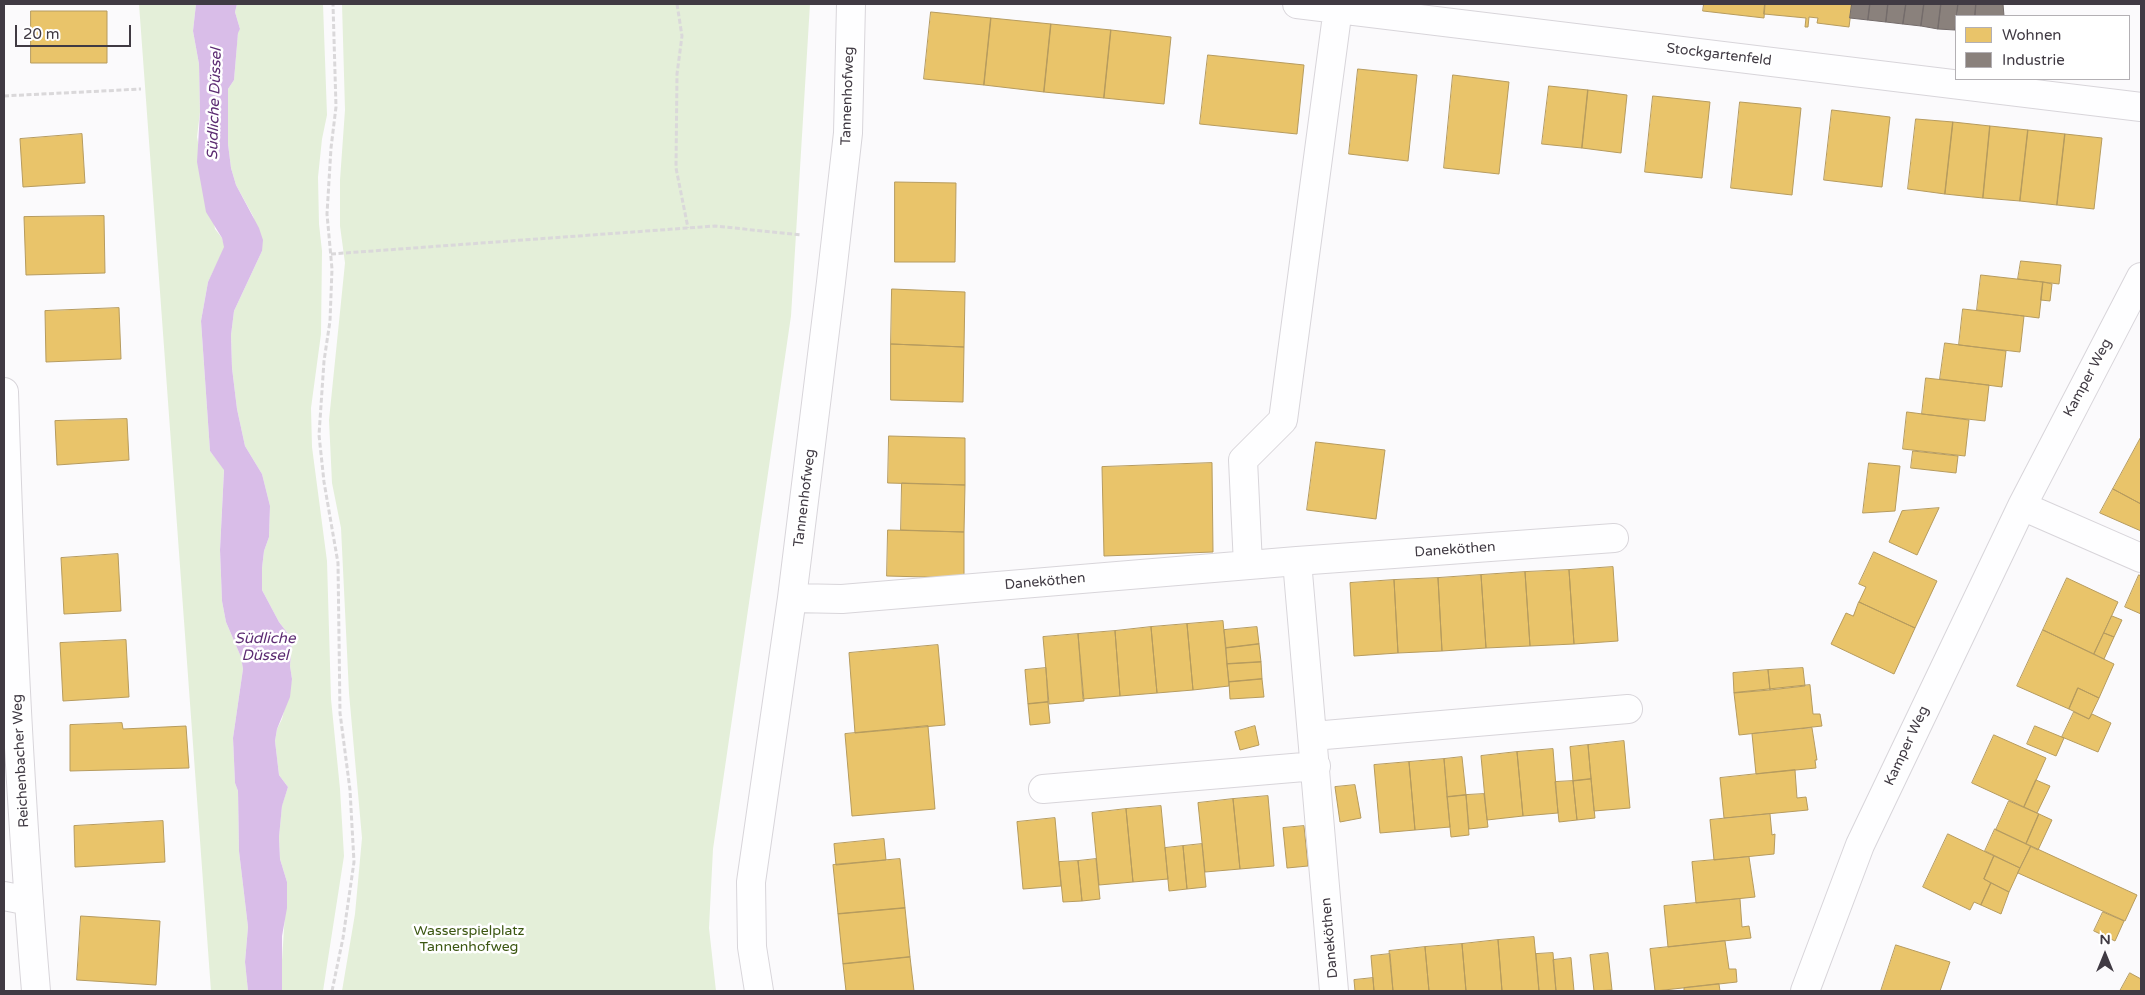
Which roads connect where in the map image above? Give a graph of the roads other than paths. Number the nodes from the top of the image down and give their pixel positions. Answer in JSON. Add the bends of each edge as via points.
{"nodes":[{"id":1,"x":851,"y":4,"type":"edge"},
{"id":2,"x":1297,"y":4,"type":"edge"},
{"id":3,"x":1338,"y":8,"type":"junction"},
{"id":4,"x":2141,"y":107,"type":"edge"},
{"id":5,"x":2141,"y":277,"type":"edge"},
{"id":6,"x":4,"y":392,"type":"edge"},
{"id":7,"x":2022,"y":506,"type":"junction"},
{"id":8,"x":6,"y":529,"type":"edge"},
{"id":9,"x":1614,"y":538,"type":"dead end"},
{"id":10,"x":2141,"y":558,"type":"edge"},
{"id":11,"x":1297,"y":561,"type":"junction"},
{"id":12,"x":1248,"y":565,"type":"junction"},
{"id":13,"x":792,"y":598,"type":"junction"},
{"id":14,"x":1628,"y":709,"type":"dead end"},
{"id":15,"x":1313,"y":736,"type":"junction"},
{"id":16,"x":1316,"y":766,"type":"junction"},
{"id":17,"x":1043,"y":789,"type":"dead end"},
{"id":18,"x":16,"y":898,"type":"edge"},
{"id":19,"x":36,"y":991,"type":"edge"},
{"id":20,"x":759,"y":991,"type":"edge"},
{"id":21,"x":1334,"y":991,"type":"edge"},
{"id":22,"x":1805,"y":991,"type":"edge"}],
"edges":[{"from":1,"to":13,"type":"street","name":"Tannenhofweg","via":[[848,133]]},
{"from":2,"to":3,"type":"street","name":"Stockgartenfeld"},
{"from":3,"to":4,"type":"street","name":"Stockgartenfeld"},
{"from":3,"to":12,"type":"street","via":[[1284,420],[1243,460]]},
{"from":5,"to":7,"type":"street","name":"Kamper Weg"},
{"from":6,"to":8,"type":"street","name":"Reichenbacher Weg"},
{"from":7,"to":10,"type":"street"},
{"from":7,"to":22,"type":"street","name":"Kamper Weg","via":[[1860,845]]},
{"from":8,"to":18,"type":"street","name":"Reichenbacher Weg"},
{"from":9,"to":11,"type":"street","name":"Daneköthen"},
{"from":11,"to":12,"type":"street","name":"Daneköthen"},
{"from":11,"to":15,"type":"street","name":"Daneköthen"},
{"from":12,"to":13,"type":"street","name":"Daneköthen","via":[[842,599]]},
{"from":13,"to":20,"type":"street","name":"Tannenhofweg","via":[[751,882],[752,947]]},
{"from":14,"to":15,"type":"street"},
{"from":15,"to":16,"type":"street","name":"Daneköthen"},
{"from":16,"to":17,"type":"street"},
{"from":16,"to":21,"type":"street","name":"Daneköthen"},
{"from":18,"to":19,"type":"street","name":"Reichenbacher Weg"}]}
